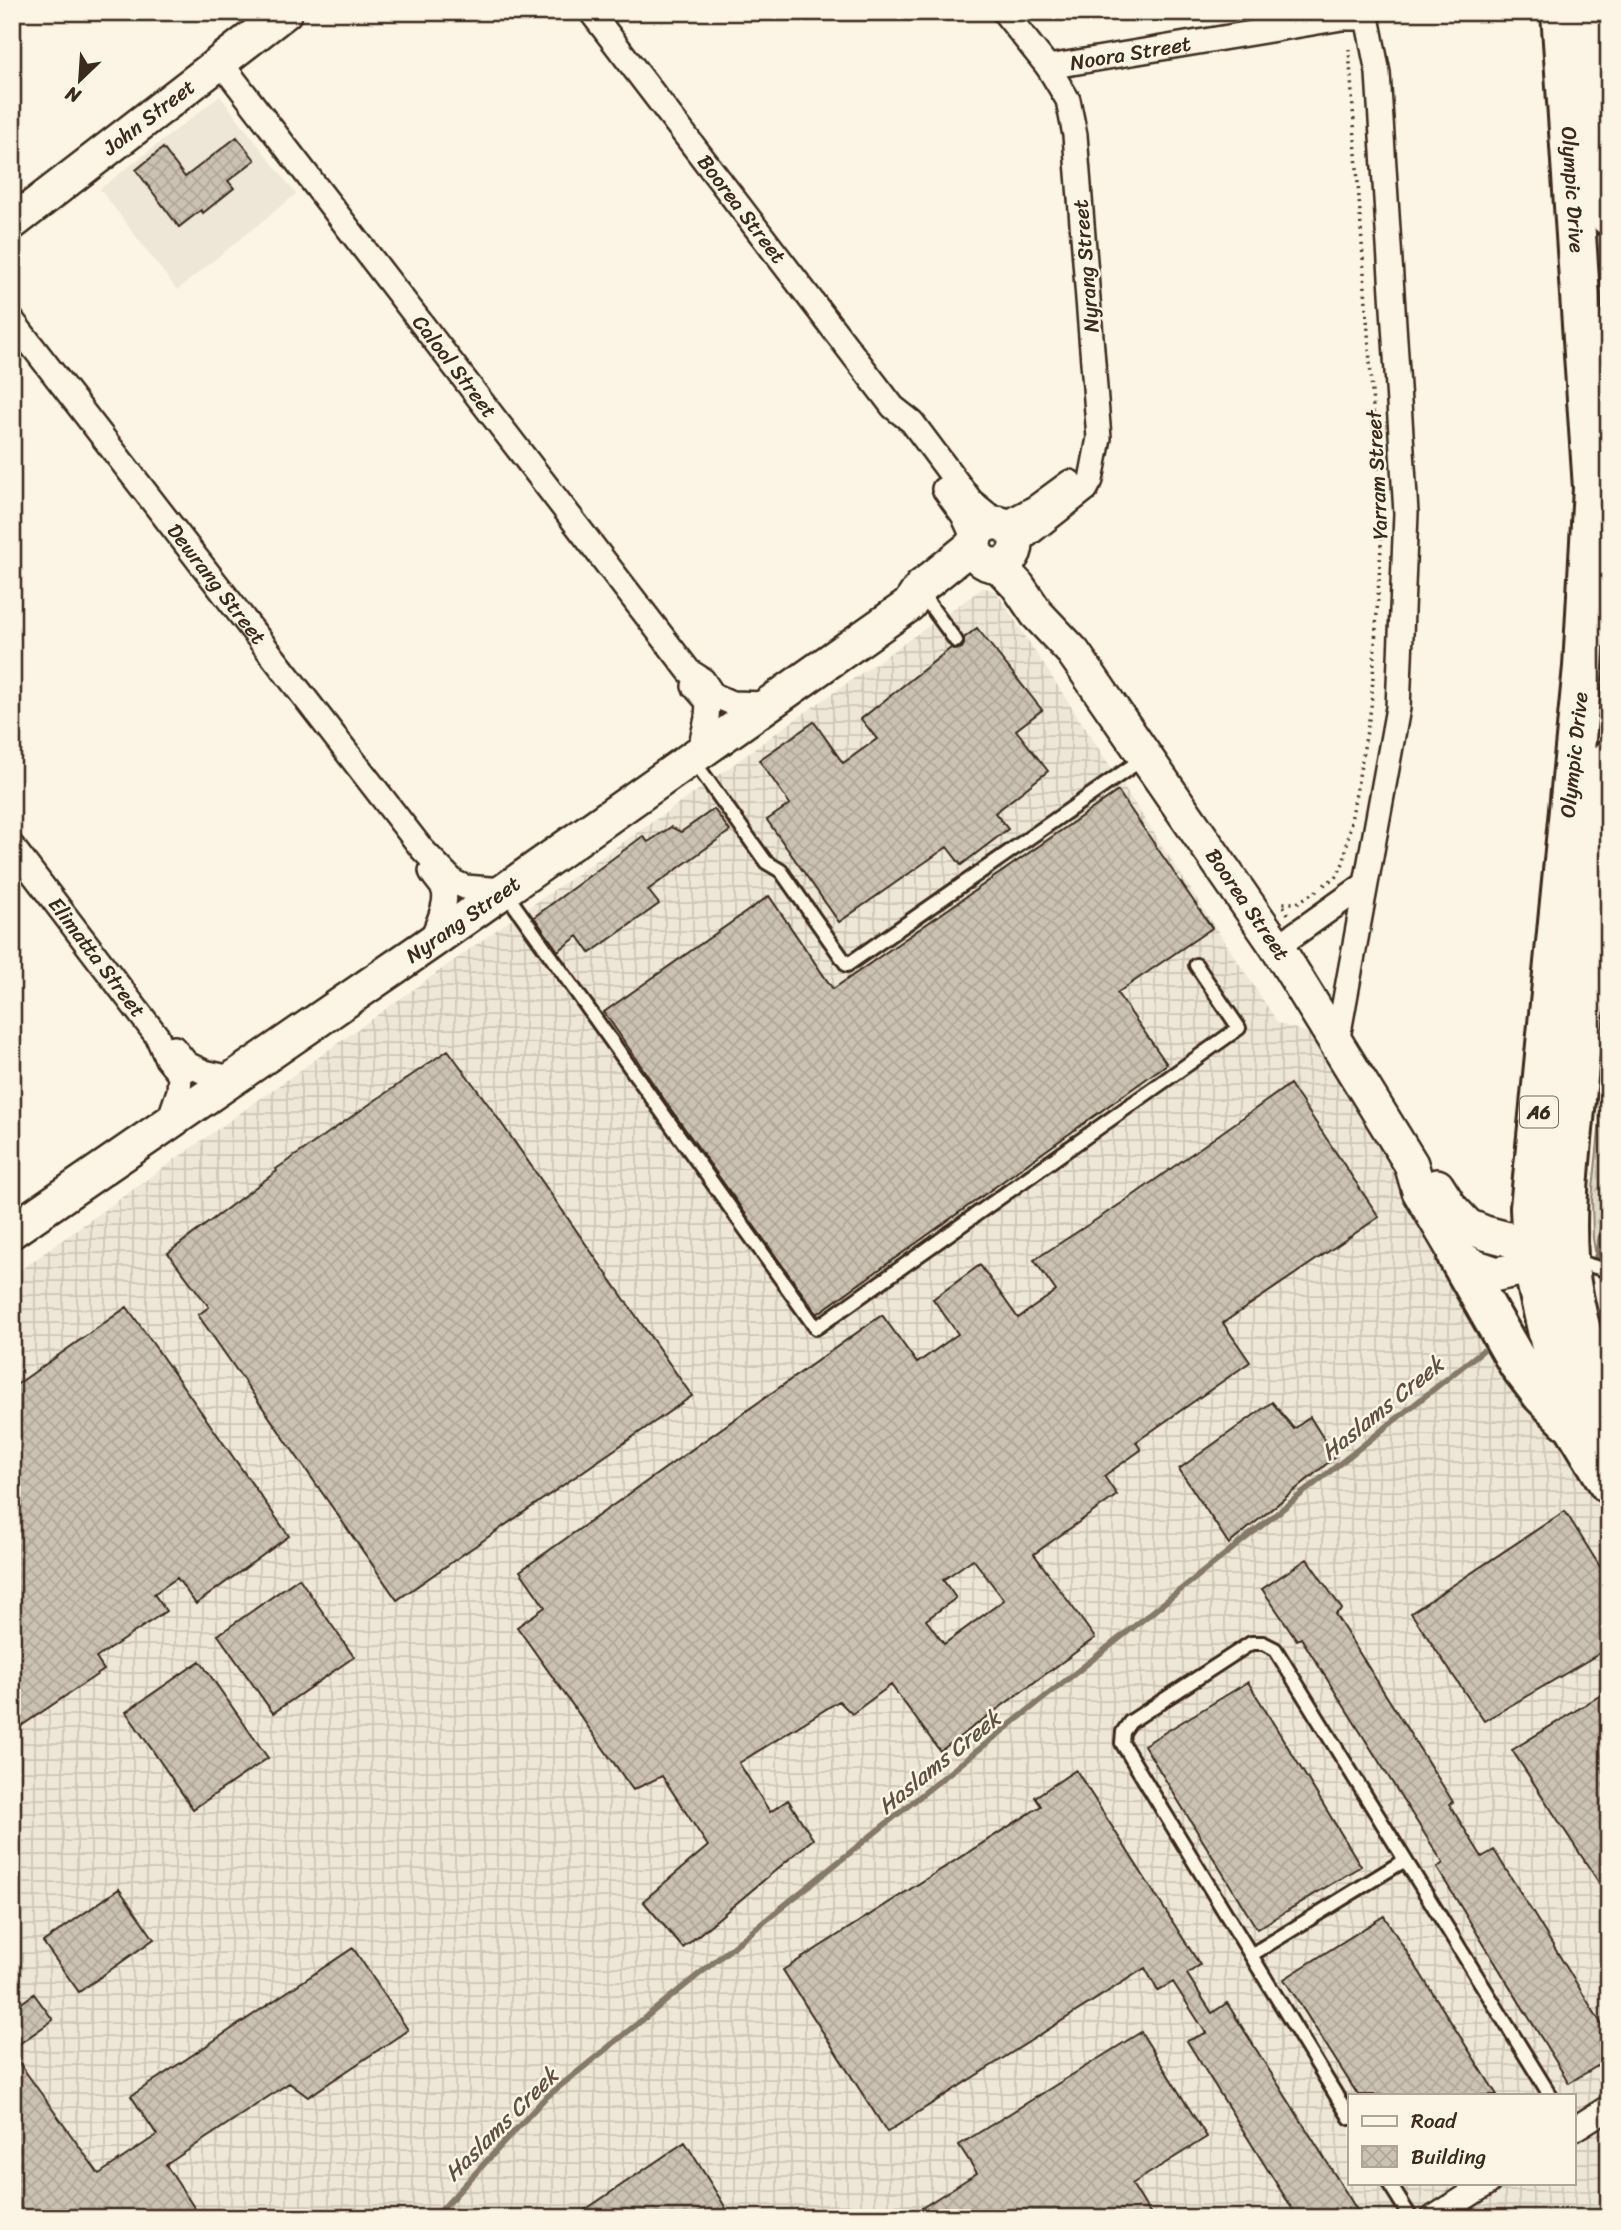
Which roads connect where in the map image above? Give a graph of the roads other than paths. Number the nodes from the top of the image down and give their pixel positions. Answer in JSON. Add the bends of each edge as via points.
{"nodes":[{"id":1,"x":285,"y":12,"type":"edge"},
{"id":2,"x":591,"y":12,"type":"edge"},
{"id":3,"x":1004,"y":12,"type":"edge"},
{"id":4,"x":1561,"y":12,"type":"edge"},
{"id":5,"x":1595,"y":12,"type":"edge"},
{"id":6,"x":1366,"y":15,"type":"edge"},
{"id":7,"x":221,"y":63,"type":"junction"},
{"id":8,"x":1048,"y":67,"type":"junction"},
{"id":9,"x":1609,"y":216,"type":"edge"},
{"id":10,"x":12,"y":223,"type":"edge"},
{"id":11,"x":12,"y":320,"type":"edge"},
{"id":12,"x":995,"y":544,"type":"junction"},
{"id":13,"x":918,"y":603,"type":"junction"},
{"id":14,"x":956,"y":641,"type":"dead end"},
{"id":15,"x":689,"y":671,"type":"junction"},
{"id":16,"x":767,"y":704,"type":"junction"},
{"id":17,"x":696,"y":756,"type":"junction"},
{"id":18,"x":1146,"y":757,"type":"junction"},
{"id":19,"x":1609,"y":760,"type":"edge"},
{"id":20,"x":12,"y":846,"type":"edge"},
{"id":21,"x":422,"y":849,"type":"junction"},
{"id":22,"x":1364,"y":885,"type":"junction"},
{"id":23,"x":503,"y":890,"type":"junction"},
{"id":24,"x":1287,"y":940,"type":"junction"},
{"id":25,"x":430,"y":943,"type":"junction"},
{"id":26,"x":1196,"y":965,"type":"dead end"},
{"id":27,"x":157,"y":1036,"type":"junction"},
{"id":28,"x":1337,"y":1043,"type":"junction"},
{"id":29,"x":232,"y":1078,"type":"junction"},
{"id":30,"x":168,"y":1123,"type":"junction"},
{"id":31,"x":1411,"y":1164,"type":"junction"},
{"id":32,"x":12,"y":1231,"type":"edge"},
{"id":33,"x":1457,"y":1256,"type":"junction"},
{"id":34,"x":1544,"y":1257,"type":"junction"},
{"id":35,"x":1609,"y":1271,"type":"edge"},
{"id":36,"x":1591,"y":1421,"type":"edge"},
{"id":37,"x":1609,"y":1484,"type":"edge"},
{"id":38,"x":1405,"y":1860,"type":"junction"},
{"id":39,"x":1251,"y":1955,"type":"junction"},
{"id":40,"x":1549,"y":2094,"type":"edge"},
{"id":41,"x":1609,"y":2108,"type":"edge"},
{"id":42,"x":1348,"y":2115,"type":"edge"},
{"id":43,"x":1576,"y":2128,"type":"edge"},
{"id":44,"x":1390,"y":2184,"type":"edge"},
{"id":45,"x":1487,"y":2184,"type":"edge"},
{"id":46,"x":1411,"y":2218,"type":"edge"},
{"id":47,"x":1433,"y":2218,"type":"edge"}],
"edges":[{"from":1,"to":7,"type":"street","name":"John Street"},
{"from":2,"to":12,"type":"street","name":"Boorea Street","via":[[893,407],[904,434],[963,515]]},
{"from":3,"to":8,"type":"street","name":"Noora Street"},
{"from":4,"to":34,"type":"highway","name":"Olympic Drive","number":"A6","via":[[1593,488],[1583,667],[1530,1208]]},
{"from":5,"to":9,"type":"highway","name":"Olympic Drive"},
{"from":6,"to":8,"type":"street","name":"Noora Street"},
{"from":6,"to":22,"type":"street","name":"Yarram Street","via":[[1378,73],[1406,513],[1398,708]]},
{"from":7,"to":10,"type":"street","name":"John Street"},
{"from":7,"to":15,"type":"street","name":"Calool Street"},
{"from":8,"to":12,"type":"street","name":"Nyrang Street","via":[[1068,100],[1075,135],[1100,438],[1092,471],[1036,506]]},
{"from":11,"to":21,"type":"street","name":"Dewrang Street"},
{"from":12,"to":13,"type":"street","name":"Nyrang Street"},
{"from":12,"to":18,"type":"street","name":"Boorea Street","via":[[1037,614],[1073,652]]},
{"from":13,"to":14,"type":"lane"},
{"from":13,"to":16,"type":"street","name":"Nyrang Street"},
{"from":15,"to":16,"type":"street","name":"Calool Street","via":[[722,699]]},
{"from":15,"to":17,"type":"street","name":"Calool Street","via":[[695,688],[708,702]]},
{"from":16,"to":17,"type":"street","name":"Nyrang Street"},
{"from":17,"to":18,"type":"lane","via":[[766,862],[780,871],[847,965]]},
{"from":17,"to":23,"type":"street","name":"Nyrang Street"},
{"from":18,"to":24,"type":"street","name":"Boorea Street"},
{"from":19,"to":34,"type":"highway","name":"Olympic Drive","number":"A6","via":[[1567,1208]]},
{"from":20,"to":27,"type":"street","name":"Elimatta Street"},
{"from":21,"to":23,"type":"street","name":"Dewrang Street","via":[[454,882]]},
{"from":21,"to":25,"type":"street","name":"Dewrang Street","via":[[433,877],[444,889]]},
{"from":22,"to":24,"type":"street"},
{"from":22,"to":28,"type":"street","name":"Yarram Street"},
{"from":23,"to":25,"type":"street","name":"Nyrang Street"},
{"from":23,"to":26,"type":"lane","via":[[816,1328],[1240,1028]]},
{"from":24,"to":28,"type":"street","name":"Boorea Street"},
{"from":25,"to":29,"type":"street","name":"Nyrang Street"},
{"from":27,"to":29,"type":"street","name":"Elimatta Street","via":[[175,1048],[187,1064]]},
{"from":27,"to":30,"type":"street","name":"Elimatta Street","via":[[180,1075]]},
{"from":28,"to":31,"type":"street","name":"Boorea Street"},
{"from":29,"to":30,"type":"street","name":"Nyrang Street"},
{"from":30,"to":32,"type":"street","name":"Nyrang Street"},
{"from":31,"to":33,"type":"street","name":"Boorea Street","via":[[1419,1191]]},
{"from":31,"to":34,"type":"street","name":"Boorea Street","via":[[1435,1183],[1468,1226]]},
{"from":33,"to":34,"type":"street","via":[[1497,1274]]},
{"from":33,"to":36,"type":"highway","via":[[1519,1365],[1542,1395]]},
{"from":34,"to":35,"type":"lane"},
{"from":34,"to":36,"type":"highway","number":"A6","via":[[1557,1374]]},
{"from":36,"to":37,"type":"highway","number":"A6"},
{"from":38,"to":39,"type":"lane"},
{"from":38,"to":39,"type":"lane","via":[[1275,1649],[1251,1643],[1130,1722],[1122,1732],[1122,1743]]},
{"from":38,"to":40,"type":"lane"},
{"from":39,"to":42,"type":"lane"},
{"from":41,"to":43,"type":"street"},
{"from":44,"to":46,"type":"lane"},
{"from":45,"to":47,"type":"street"}]}
